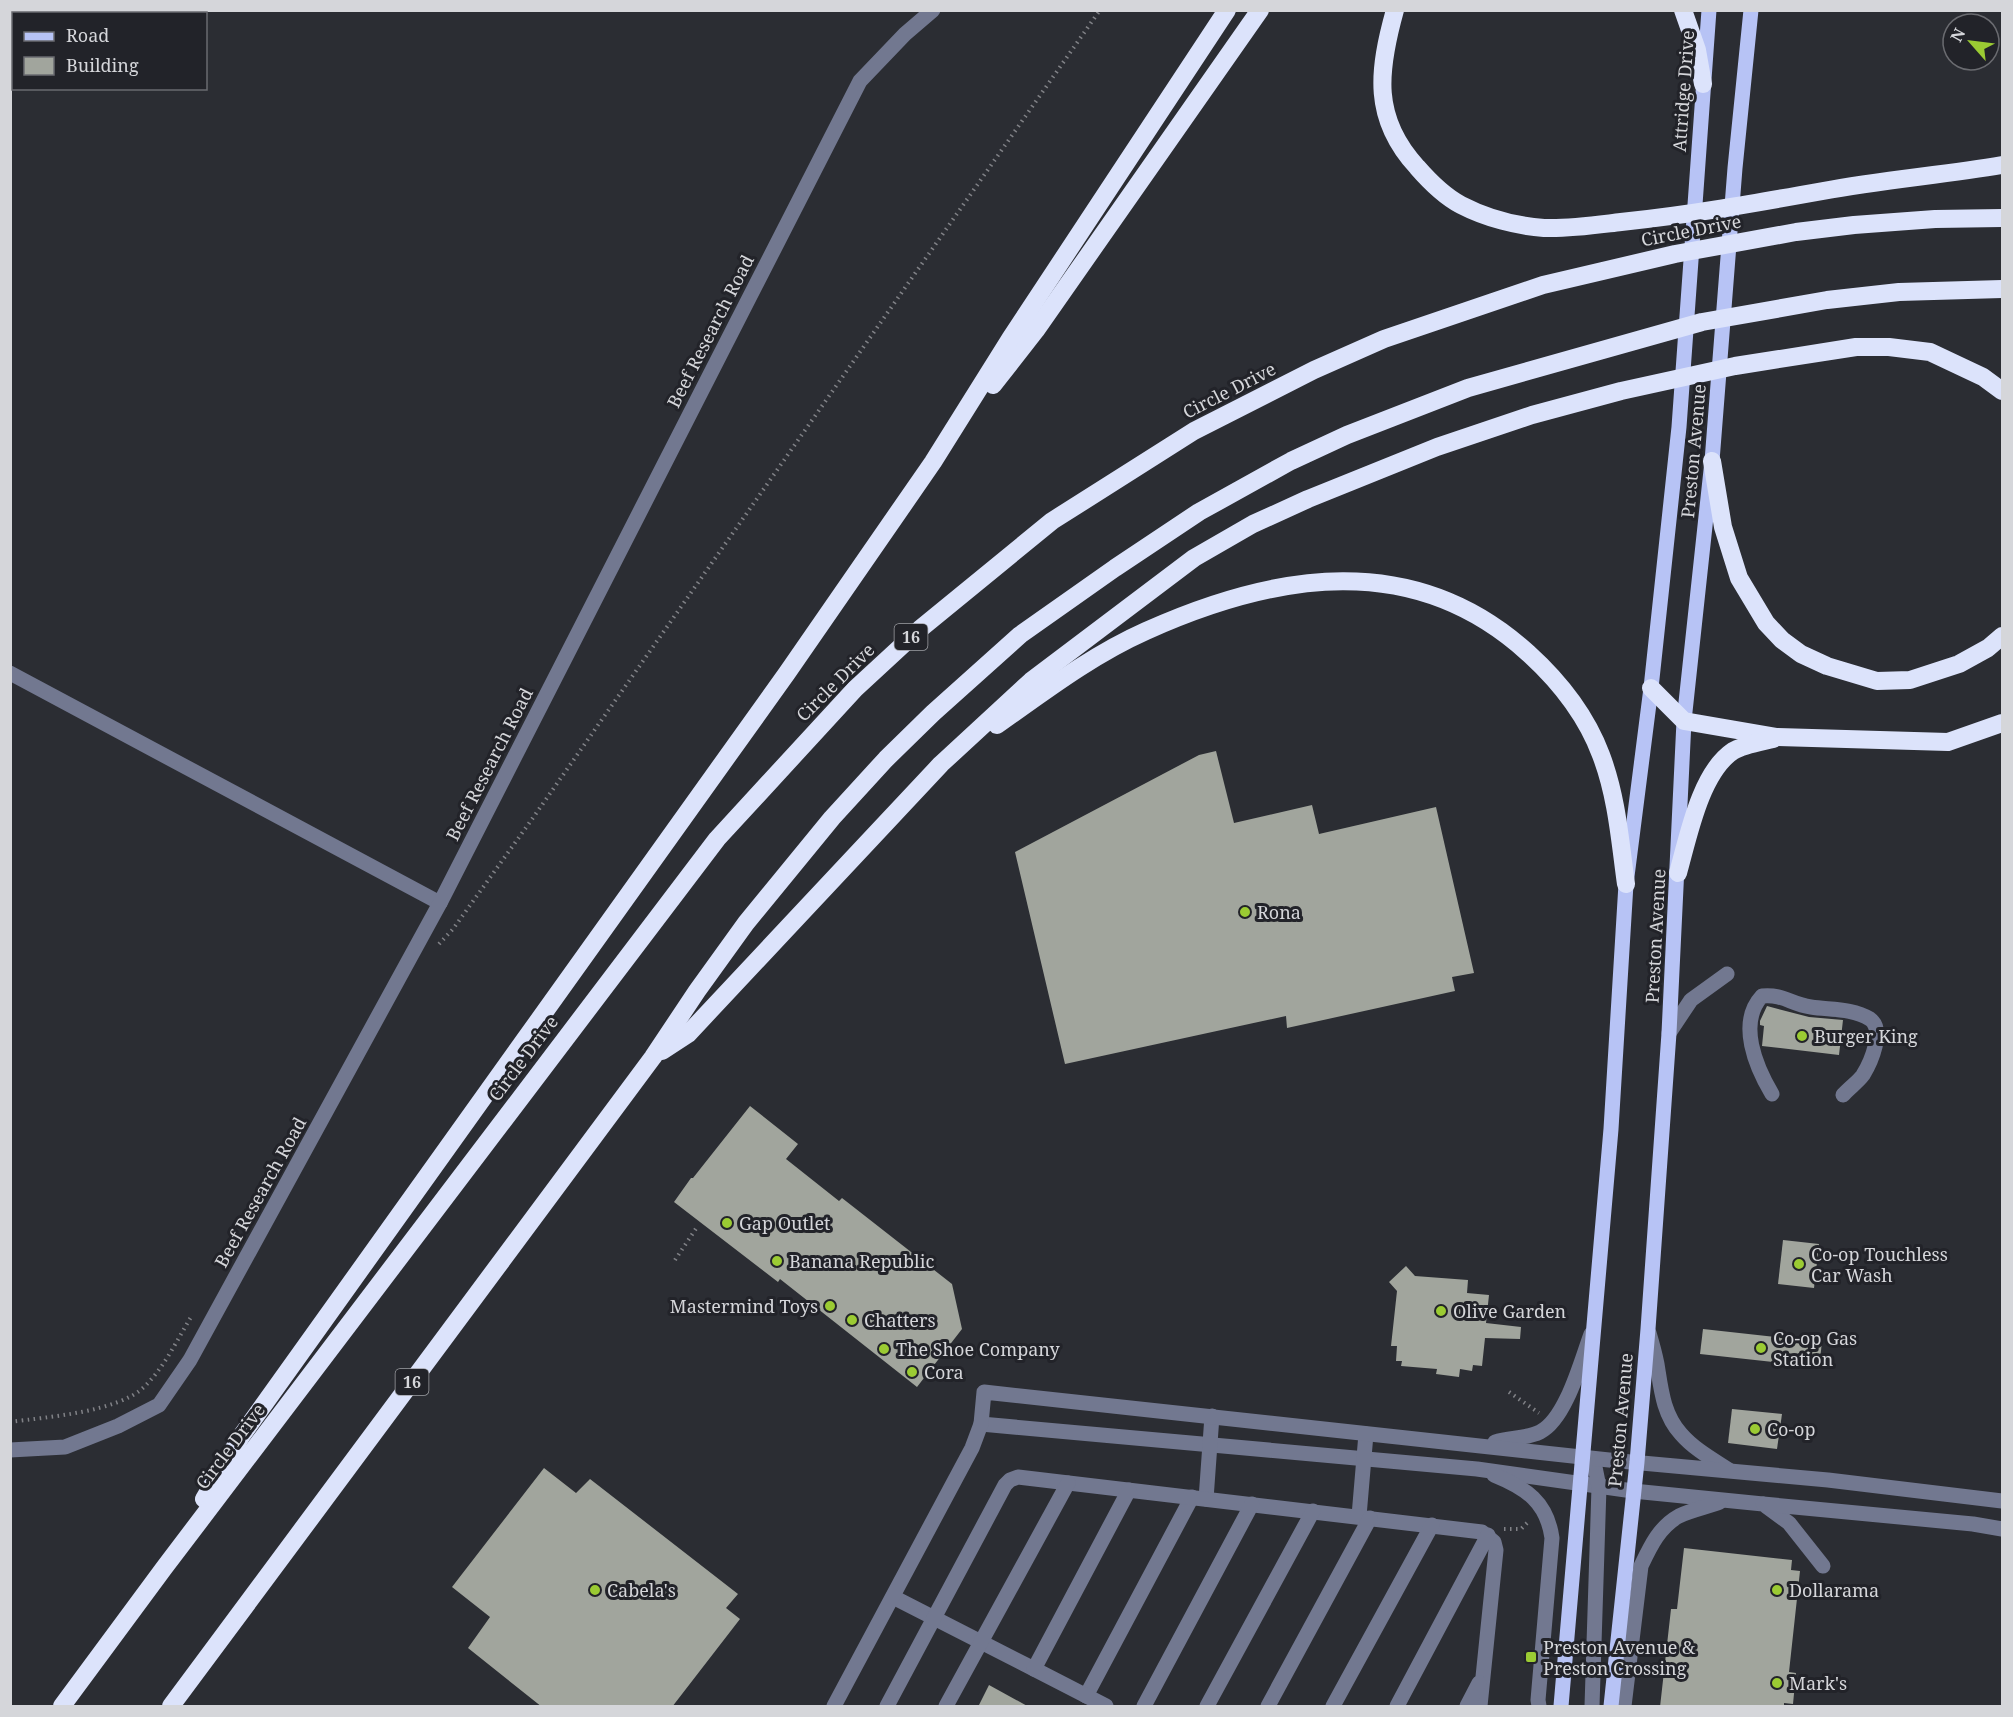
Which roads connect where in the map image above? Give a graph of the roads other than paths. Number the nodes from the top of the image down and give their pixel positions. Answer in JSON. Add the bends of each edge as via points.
{"nodes":[{"id":1,"x":933,"y":10,"type":"edge"},
{"id":2,"x":1227,"y":10,"type":"edge"},
{"id":3,"x":1260,"y":10,"type":"edge"},
{"id":4,"x":1395,"y":10,"type":"edge"},
{"id":5,"x":1683,"y":10,"type":"edge"},
{"id":6,"x":1709,"y":10,"type":"edge"},
{"id":7,"x":1751,"y":10,"type":"edge"},
{"id":8,"x":1703,"y":84,"type":"junction"},
{"id":9,"x":2002,"y":165,"type":"edge"},
{"id":10,"x":1696,"y":174,"type":"joint"},
{"id":11,"x":2002,"y":218,"type":"edge"},
{"id":12,"x":2002,"y":290,"type":"edge"},
{"id":13,"x":2002,"y":391,"type":"edge"},
{"id":14,"x":1712,"y":461,"type":"junction"},
{"id":15,"x":933,"y":462,"type":"junction"},
{"id":16,"x":2002,"y":636,"type":"edge"},
{"id":17,"x":10,"y":672,"type":"edge"},
{"id":18,"x":1652,"y":688,"type":"junction"},
{"id":19,"x":1684,"y":721,"type":"junction"},
{"id":20,"x":2002,"y":723,"type":"edge"},
{"id":21,"x":1777,"y":737,"type":"junction"},
{"id":22,"x":941,"y":764,"type":"junction"},
{"id":23,"x":1678,"y":873,"type":"junction"},
{"id":24,"x":1626,"y":884,"type":"junction"},
{"id":25,"x":440,"y":903,"type":"junction"},
{"id":26,"x":1727,"y":974,"type":"dead end"},
{"id":27,"x":1669,"y":1033,"type":"junction"},
{"id":28,"x":653,"y":1057,"type":"junction"},
{"id":29,"x":1772,"y":1094,"type":"dead end"},
{"id":30,"x":1843,"y":1095,"type":"dead end"},
{"id":31,"x":1593,"y":1329,"type":"junction"},
{"id":32,"x":1648,"y":1329,"type":"junction"},
{"id":33,"x":1212,"y":1416,"type":"junction"},
{"id":34,"x":981,"y":1424,"type":"junction"},
{"id":35,"x":1366,"y":1434,"type":"junction"},
{"id":36,"x":1210,"y":1445,"type":"junction"},
{"id":37,"x":1486,"y":1445,"type":"junction"},
{"id":38,"x":10,"y":1450,"type":"edge"},
{"id":39,"x":1583,"y":1456,"type":"junction"},
{"id":40,"x":1365,"y":1459,"type":"junction"},
{"id":41,"x":1637,"y":1462,"type":"junction"},
{"id":42,"x":1477,"y":1469,"type":"junction"},
{"id":43,"x":1731,"y":1472,"type":"junction"},
{"id":44,"x":1068,"y":1483,"type":"junction"},
{"id":45,"x":1580,"y":1484,"type":"junction"},
{"id":46,"x":1599,"y":1487,"type":"junction"},
{"id":47,"x":1129,"y":1490,"type":"junction"},
{"id":48,"x":1634,"y":1491,"type":"junction"},
{"id":49,"x":1199,"y":1498,"type":"junction"},
{"id":50,"x":1726,"y":1500,"type":"junction"},
{"id":51,"x":2002,"y":1501,"type":"edge"},
{"id":52,"x":1252,"y":1504,"type":"junction"},
{"id":53,"x":1763,"y":1504,"type":"junction"},
{"id":54,"x":1313,"y":1511,"type":"junction"},
{"id":55,"x":1365,"y":1517,"type":"junction"},
{"id":56,"x":1432,"y":1525,"type":"junction"},
{"id":57,"x":2002,"y":1529,"type":"edge"},
{"id":58,"x":1488,"y":1535,"type":"junction"},
{"id":59,"x":1822,"y":1566,"type":"dead end"},
{"id":60,"x":164,"y":1568,"type":"junction"},
{"id":61,"x":892,"y":1597,"type":"junction"},
{"id":62,"x":934,"y":1618,"type":"junction"},
{"id":63,"x":981,"y":1642,"type":"junction"},
{"id":64,"x":1034,"y":1669,"type":"junction"},
{"id":65,"x":1484,"y":1674,"type":"junction"},
{"id":66,"x":1086,"y":1696,"type":"junction"},
{"id":67,"x":62,"y":1707,"type":"edge"},
{"id":68,"x":171,"y":1707,"type":"edge"},
{"id":69,"x":834,"y":1707,"type":"edge"},
{"id":70,"x":887,"y":1707,"type":"edge"},
{"id":71,"x":946,"y":1707,"type":"edge"},
{"id":72,"x":1106,"y":1707,"type":"edge"},
{"id":73,"x":1144,"y":1707,"type":"edge"},
{"id":74,"x":1207,"y":1707,"type":"edge"},
{"id":75,"x":1268,"y":1707,"type":"edge"},
{"id":76,"x":1333,"y":1707,"type":"edge"},
{"id":77,"x":1396,"y":1707,"type":"edge"},
{"id":78,"x":1467,"y":1707,"type":"edge"},
{"id":79,"x":1480,"y":1707,"type":"edge"},
{"id":80,"x":1539,"y":1707,"type":"edge"},
{"id":81,"x":1561,"y":1707,"type":"edge"},
{"id":82,"x":1592,"y":1707,"type":"edge"},
{"id":83,"x":1611,"y":1707,"type":"edge"},
{"id":84,"x":1624,"y":1707,"type":"edge"}],
"edges":[{"from":1,"to":25,"type":"street","name":"Beef Research Road","via":[[860,81]]},
{"from":2,"to":15,"type":"highway"},
{"from":3,"to":15,"type":"highway","via":[[1036,330]]},
{"from":4,"to":9,"type":"highway","via":[[1383,60],[1382,88],[1385,114],[1396,141],[1436,188],[1460,205],[1486,215],[1544,228],[1583,226],[1679,216],[1860,184]]},
{"from":5,"to":8,"type":"highway","via":[[1697,50]]},
{"from":6,"to":8,"type":"main road","name":"Attridge Drive"},
{"from":7,"to":14,"type":"main road","name":"Preston Avenue"},
{"from":8,"to":10,"type":"main road","name":"Attridge Drive"},
{"from":10,"to":18,"type":"main road","name":"Preston Avenue","via":[[1679,427]]},
{"from":11,"to":60,"type":"highway","name":"Circle Drive","number":"16","via":[[1923,220],[1796,232],[1675,254],[1543,285],[1384,339],[1314,370],[1194,430],[1052,521],[920,629],[855,690],[717,839]]},
{"from":12,"to":28,"type":"highway","number":"16","via":[[1889,293],[1702,322],[1457,392],[1347,435],[1198,512],[1020,635],[886,759],[746,923]]},
{"from":13,"to":22,"type":"highway","via":[[1983,377],[1930,352],[1856,346],[1735,366],[1621,391],[1437,447],[1253,524],[1194,558],[1031,681]]},
{"from":14,"to":16,"type":"highway","via":[[1723,527],[1739,578],[1766,623],[1801,654],[1877,681],[1910,680],[1959,664]]},
{"from":14,"to":19,"type":"main road","name":"Preston Avenue"},
{"from":15,"to":60,"type":"highway","via":[[242,1435]]},
{"from":17,"to":25,"type":"street"},
{"from":18,"to":19,"type":"highway"},
{"from":18,"to":24,"type":"main road","name":"Preston Avenue"},
{"from":19,"to":21,"type":"highway"},
{"from":19,"to":23,"type":"main road","name":"Preston Avenue"},
{"from":20,"to":21,"type":"highway","via":[[1948,742]]},
{"from":21,"to":23,"type":"highway","via":[[1733,751],[1715,770],[1699,799]]},
{"from":22,"to":24,"type":"highway","via":[[1088,662],[1179,617],[1249,594],[1304,583],[1350,580],[1395,586],[1440,598],[1487,621],[1554,677],[1600,754],[1616,809]]},
{"from":22,"to":28,"type":"highway","via":[[688,1034]]},
{"from":23,"to":27,"type":"main road","name":"Preston Avenue"},
{"from":24,"to":31,"type":"main road","name":"Preston Avenue","via":[[1611,1130]]},
{"from":25,"to":38,"type":"street","name":"Beef Research Road","via":[[190,1360],[159,1405],[65,1447]]},
{"from":26,"to":27,"type":"street","via":[[1691,1000]]},
{"from":27,"to":32,"type":"main road","name":"Preston Avenue"},
{"from":28,"to":68,"type":"highway","number":"16"},
{"from":29,"to":30,"type":"street","via":[[1755,1061],[1750,1035],[1753,1005],[1762,996],[1774,995],[1794,1004],[1850,1011],[1876,1026],[1875,1046],[1863,1075]]},
{"from":31,"to":37,"type":"street","via":[[1567,1400],[1550,1425],[1530,1436],[1504,1438]]},
{"from":31,"to":39,"type":"main road","name":"Preston Avenue"},
{"from":32,"to":41,"type":"main road","name":"Preston Avenue"},
{"from":32,"to":43,"type":"street","via":[[1670,1419],[1690,1443]]},
{"from":33,"to":34,"type":"street","via":[[984,1392]]},
{"from":33,"to":35,"type":"street"},
{"from":33,"to":36,"type":"street"},
{"from":34,"to":36,"type":"street"},
{"from":34,"to":61,"type":"street"},
{"from":35,"to":37,"type":"street"},
{"from":35,"to":40,"type":"street"},
{"from":36,"to":40,"type":"street"},
{"from":36,"to":49,"type":"street"},
{"from":37,"to":39,"type":"street"},
{"from":39,"to":41,"type":"street"},
{"from":39,"to":45,"type":"main road","name":"Preston Avenue"},
{"from":39,"to":46,"type":"street","via":[[1595,1467]]},
{"from":40,"to":42,"type":"street"},
{"from":40,"to":55,"type":"street"},
{"from":41,"to":43,"type":"street"},
{"from":41,"to":48,"type":"main road","name":"Preston Avenue"},
{"from":42,"to":45,"type":"street"},
{"from":42,"to":80,"type":"street","via":[[1530,1495],[1550,1522]]},
{"from":43,"to":51,"type":"street"},
{"from":44,"to":47,"type":"street"},
{"from":44,"to":62,"type":"street","via":[[1018,1477],[1005,1485]]},
{"from":44,"to":63,"type":"street"},
{"from":45,"to":46,"type":"street"},
{"from":45,"to":81,"type":"main road","name":"Preston Avenue"},
{"from":46,"to":48,"type":"street"},
{"from":46,"to":82,"type":"street"},
{"from":47,"to":49,"type":"street"},
{"from":47,"to":64,"type":"street"},
{"from":48,"to":50,"type":"street"},
{"from":48,"to":83,"type":"main road","name":"Preston Avenue"},
{"from":49,"to":52,"type":"street"},
{"from":49,"to":66,"type":"street"},
{"from":50,"to":53,"type":"street"},
{"from":50,"to":84,"type":"street","via":[[1679,1516],[1663,1528],[1650,1546],[1641,1566]]},
{"from":52,"to":54,"type":"street"},
{"from":52,"to":73,"type":"street"},
{"from":53,"to":57,"type":"street"},
{"from":53,"to":59,"type":"street","via":[[1789,1523]]},
{"from":54,"to":55,"type":"street"},
{"from":54,"to":74,"type":"street"},
{"from":55,"to":56,"type":"street"},
{"from":55,"to":75,"type":"street"},
{"from":56,"to":58,"type":"street","via":[[1472,1529]]},
{"from":56,"to":76,"type":"street"},
{"from":58,"to":65,"type":"street","via":[[1496,1550]]},
{"from":58,"to":77,"type":"street"},
{"from":60,"to":67,"type":"highway","name":"Circle Drive","number":"16"},
{"from":61,"to":62,"type":"street"},
{"from":61,"to":69,"type":"street"},
{"from":62,"to":63,"type":"street"},
{"from":62,"to":70,"type":"street"},
{"from":63,"to":64,"type":"street"},
{"from":63,"to":71,"type":"street"},
{"from":64,"to":66,"type":"street"},
{"from":65,"to":78,"type":"street"},
{"from":65,"to":79,"type":"street"},
{"from":66,"to":72,"type":"street"}]}
